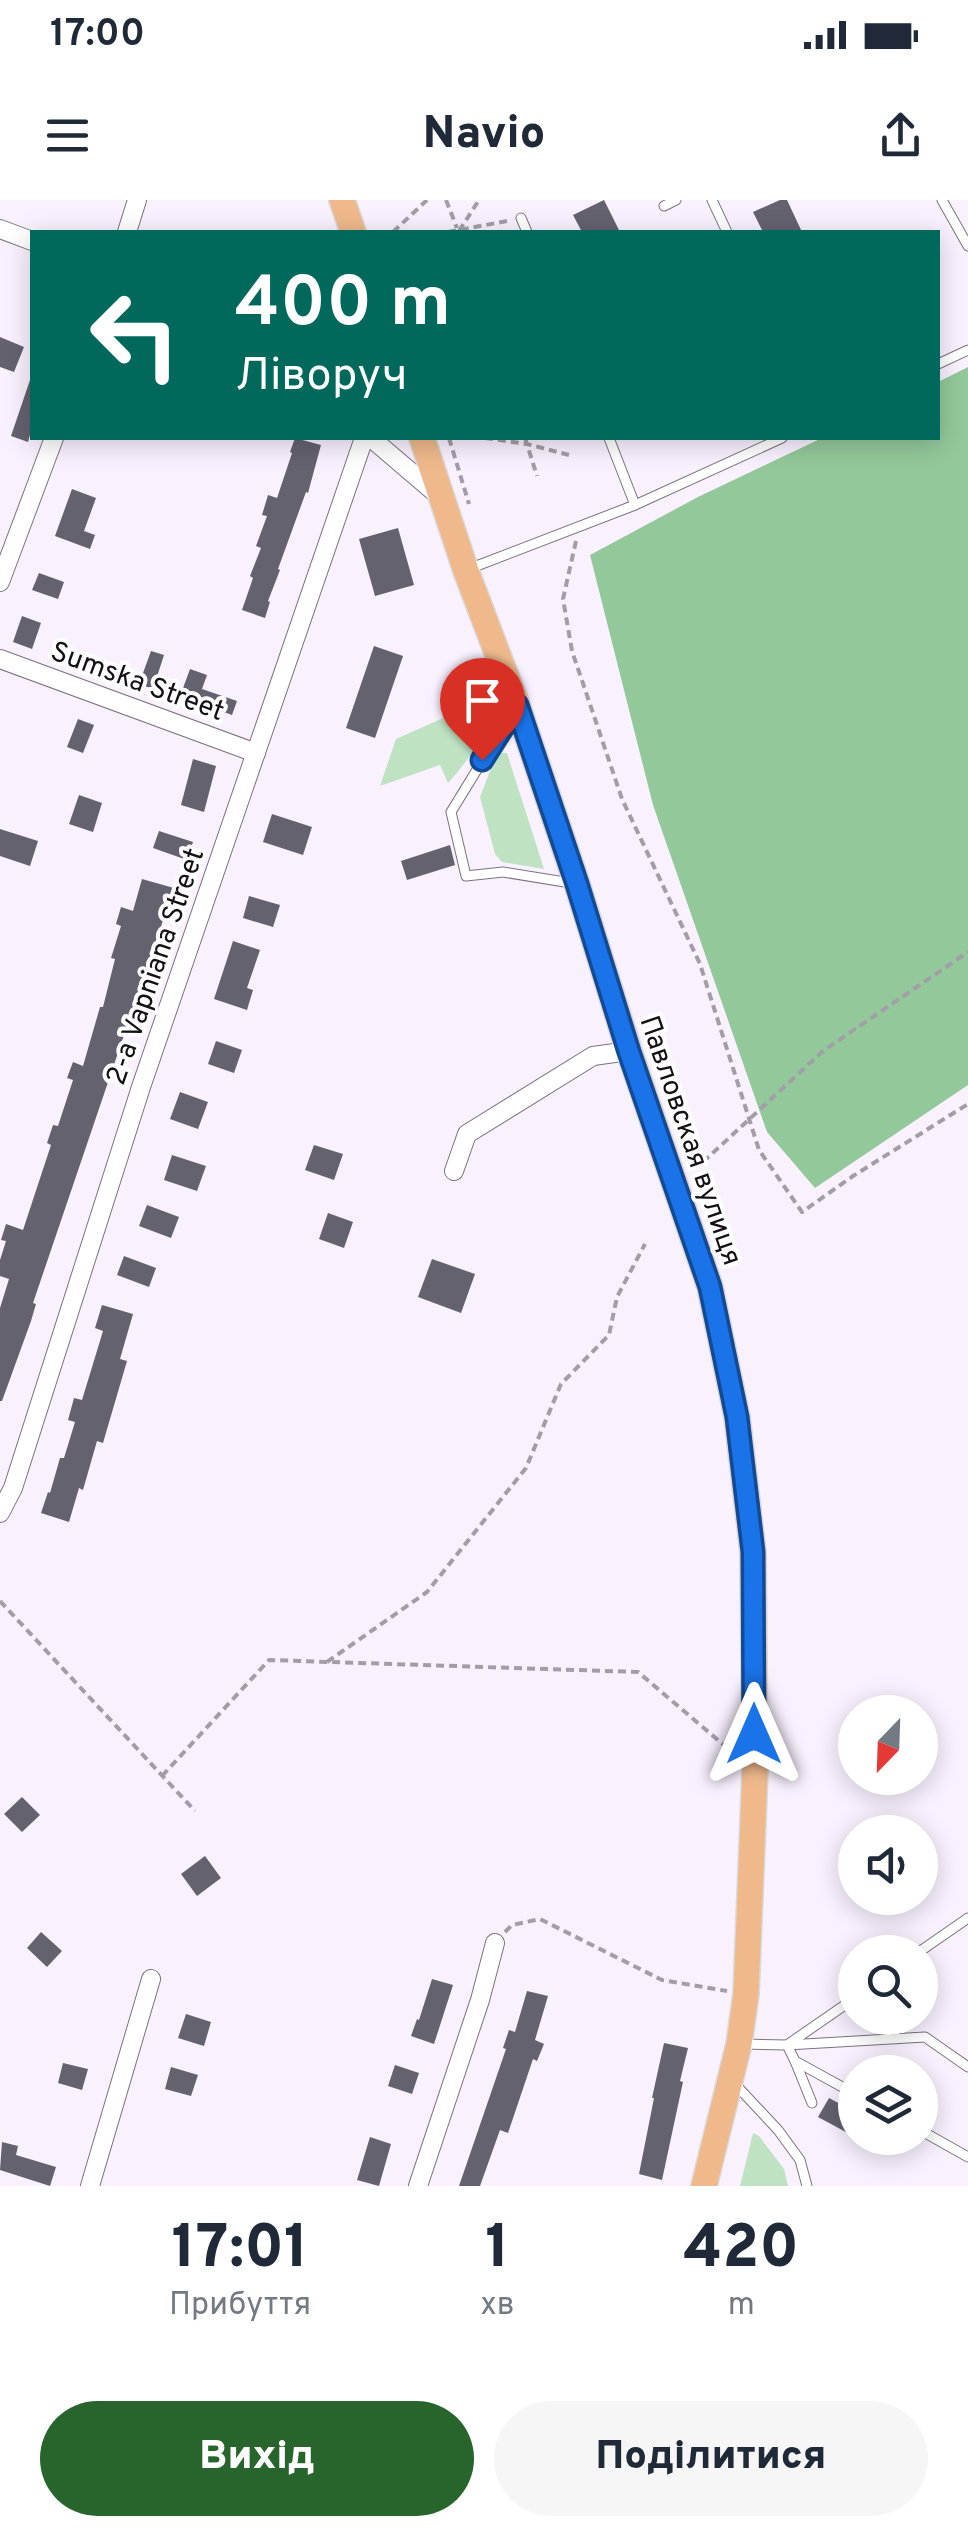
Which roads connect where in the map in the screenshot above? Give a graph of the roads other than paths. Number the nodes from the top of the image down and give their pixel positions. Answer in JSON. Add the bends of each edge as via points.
{"nodes":[{"id":1,"x":137,"y":200,"type":"edge"},
{"id":2,"x":342,"y":200,"type":"edge"},
{"id":3,"x":676,"y":200,"type":"edge"},
{"id":4,"x":712,"y":200,"type":"edge"},
{"id":5,"x":942,"y":200,"type":"edge"},
{"id":6,"x":664,"y":206,"type":"dead end"},
{"id":7,"x":521,"y":218,"type":"road end"},
{"id":8,"x":0,"y":228,"type":"edge"},
{"id":9,"x":127,"y":230,"type":"edge"},
{"id":10,"x":352,"y":230,"type":"edge"},
{"id":11,"x":525,"y":230,"type":"edge"},
{"id":12,"x":726,"y":230,"type":"edge"},
{"id":13,"x":30,"y":240,"type":"edge"},
{"id":14,"x":968,"y":246,"type":"edge"},
{"id":15,"x":968,"y":350,"type":"edge"},
{"id":16,"x":940,"y":363,"type":"edge"},
{"id":17,"x":53,"y":440,"type":"edge"},
{"id":18,"x":363,"y":440,"type":"edge"},
{"id":19,"x":373,"y":440,"type":"edge"},
{"id":20,"x":423,"y":440,"type":"edge"},
{"id":21,"x":610,"y":440,"type":"edge"},
{"id":22,"x":778,"y":440,"type":"edge"},
{"id":23,"x":442,"y":498,"type":"junction"},
{"id":24,"x":635,"y":504,"type":"junction"},
{"id":25,"x":466,"y":571,"type":"junction"},
{"id":26,"x":0,"y":582,"type":"edge"},
{"id":27,"x":0,"y":659,"type":"edge"},
{"id":28,"x":517,"y":705,"type":"junction"},
{"id":29,"x":256,"y":753,"type":"junction"},
{"id":30,"x":577,"y":884,"type":"junction"},
{"id":31,"x":629,"y":1052,"type":"junction"},
{"id":32,"x":454,"y":1171,"type":"dead end"},
{"id":33,"x":0,"y":1513,"type":"edge"},
{"id":34,"x":968,"y":1918,"type":"edge"},
{"id":35,"x":938,"y":1939,"type":"edge"},
{"id":36,"x":495,"y":1943,"type":"road end"},
{"id":37,"x":152,"y":1979,"type":"dead end"},
{"id":38,"x":838,"y":2010,"type":"edge"},
{"id":39,"x":739,"y":2044,"type":"junction"},
{"id":40,"x":787,"y":2045,"type":"junction"},
{"id":41,"x":795,"y":2061,"type":"junction"},
{"id":42,"x":968,"y":2067,"type":"edge"},
{"id":43,"x":730,"y":2078,"type":"junction"},
{"id":44,"x":838,"y":2085,"type":"edge"},
{"id":45,"x":812,"y":2103,"type":"dead end"},
{"id":46,"x":938,"y":2140,"type":"edge"},
{"id":47,"x":968,"y":2157,"type":"edge"},
{"id":48,"x":90,"y":2186,"type":"edge"},
{"id":49,"x":418,"y":2186,"type":"edge"},
{"id":50,"x":704,"y":2186,"type":"edge"},
{"id":51,"x":806,"y":2186,"type":"edge"}],
"edges":[{"from":1,"to":9,"type":"street"},
{"from":2,"to":10,"type":"main road"},
{"from":3,"to":6,"type":"lane"},
{"from":4,"to":12,"type":"lane"},
{"from":5,"to":14,"type":"lane"},
{"from":7,"to":11,"type":"lane"},
{"from":8,"to":13,"type":"street"},
{"from":15,"to":16,"type":"lane"},
{"from":17,"to":26,"type":"street"},
{"from":18,"to":29,"type":"street","name":"2-a Vapniana Street"},
{"from":19,"to":23,"type":"street"},
{"from":20,"to":23,"type":"main road","name":"Павловская вулиця"},
{"from":21,"to":24,"type":"lane"},
{"from":22,"to":24,"type":"lane"},
{"from":23,"to":25,"type":"main road","name":"Павловская вулиця"},
{"from":24,"to":25,"type":"lane"},
{"from":25,"to":28,"type":"main road","name":"Павловская вулиця"},
{"from":27,"to":29,"type":"street","name":"Sumska Street"},
{"from":28,"to":30,"type":"main road","name":"Павловская вулиця"},
{"from":28,"to":30,"type":"lane","via":[[451,812],[466,876],[503,872]]},
{"from":29,"to":33,"type":"street","name":"2-a Vapniana Street"},
{"from":30,"to":31,"type":"main road","name":"Павловская вулиця"},
{"from":31,"to":32,"type":"street","via":[[592,1056],[468,1134]]},
{"from":31,"to":39,"type":"main road","name":"Павловская вулиця","via":[[710,1287],[737,1417],[753,1552],[755,1771]]},
{"from":34,"to":35,"type":"lane"},
{"from":36,"to":49,"type":"street"},
{"from":37,"to":48,"type":"street"},
{"from":38,"to":40,"type":"lane"},
{"from":39,"to":40,"type":"lane"},
{"from":39,"to":43,"type":"main road","name":"Павловская вулиця"},
{"from":40,"to":41,"type":"lane"},
{"from":40,"to":42,"type":"lane","via":[[925,2038]]},
{"from":41,"to":44,"type":"lane"},
{"from":41,"to":45,"type":"lane"},
{"from":43,"to":50,"type":"main road","name":"Павловская вулиця"},
{"from":43,"to":51,"type":"lane","via":[[800,2160]]},
{"from":46,"to":47,"type":"lane"}]}
